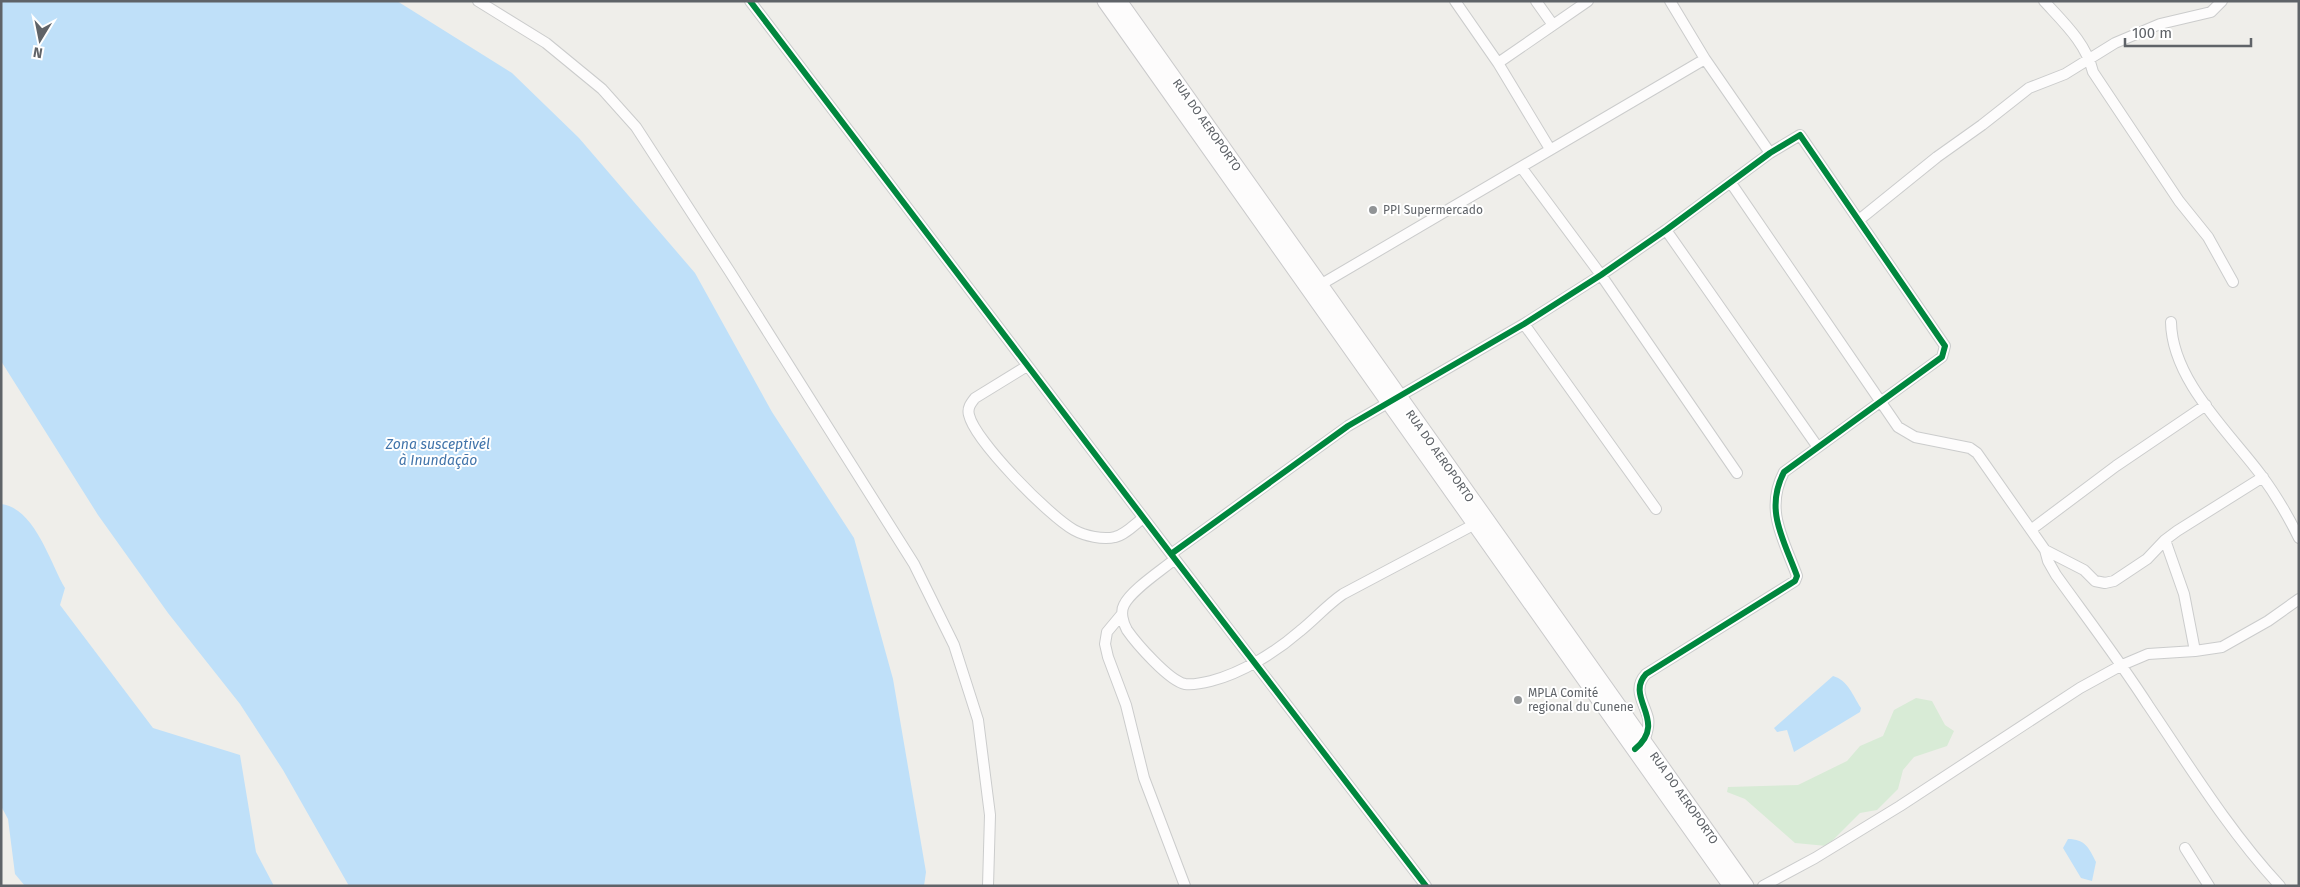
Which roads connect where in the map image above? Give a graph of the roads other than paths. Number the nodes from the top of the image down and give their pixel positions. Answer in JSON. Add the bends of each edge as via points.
{"nodes":[{"id":1,"x":478,"y":1,"type":"edge"},
{"id":2,"x":750,"y":1,"type":"edge"},
{"id":3,"x":1106,"y":1,"type":"edge"},
{"id":4,"x":1119,"y":1,"type":"edge"},
{"id":5,"x":1455,"y":1,"type":"edge"},
{"id":6,"x":1536,"y":1,"type":"edge"},
{"id":7,"x":1588,"y":1,"type":"edge"},
{"id":8,"x":1670,"y":1,"type":"edge"},
{"id":9,"x":2044,"y":1,"type":"edge"},
{"id":10,"x":2222,"y":1,"type":"edge"},
{"id":11,"x":1553,"y":25,"type":"junction"},
{"id":12,"x":1706,"y":59,"type":"junction"},
{"id":13,"x":2090,"y":59,"type":"junction"},
{"id":14,"x":1498,"y":63,"type":"junction"},
{"id":15,"x":1550,"y":149,"type":"junction"},
{"id":16,"x":1770,"y":153,"type":"junction"},
{"id":17,"x":1521,"y":167,"type":"junction"},
{"id":18,"x":1730,"y":183,"type":"junction"},
{"id":19,"x":1859,"y":220,"type":"junction"},
{"id":20,"x":1666,"y":230,"type":"junction"},
{"id":21,"x":1601,"y":275,"type":"junction"},
{"id":22,"x":2233,"y":282,"type":"dead end"},
{"id":23,"x":1320,"y":285,"type":"junction"},
{"id":24,"x":2171,"y":322,"type":"dead end"},
{"id":25,"x":1524,"y":324,"type":"junction"},
{"id":26,"x":1027,"y":366,"type":"junction"},
{"id":27,"x":1394,"y":400,"type":"junction"},
{"id":28,"x":1880,"y":402,"type":"junction"},
{"id":29,"x":2206,"y":405,"type":"junction"},
{"id":30,"x":1818,"y":446,"type":"junction"},
{"id":31,"x":1737,"y":473,"type":"dead end"},
{"id":32,"x":2262,"y":477,"type":"junction"},
{"id":33,"x":1656,"y":509,"type":"dead end"},
{"id":34,"x":1143,"y":518,"type":"junction"},
{"id":35,"x":1475,"y":524,"type":"junction"},
{"id":36,"x":2032,"y":529,"type":"junction"},
{"id":37,"x":2299,"y":538,"type":"edge"},
{"id":38,"x":2165,"y":540,"type":"junction"},
{"id":39,"x":2045,"y":550,"type":"junction"},
{"id":40,"x":1173,"y":557,"type":"junction"},
{"id":41,"x":2299,"y":599,"type":"edge"},
{"id":42,"x":1122,"y":614,"type":"junction"},
{"id":43,"x":2195,"y":651,"type":"junction"},
{"id":44,"x":1256,"y":662,"type":"junction"},
{"id":45,"x":2122,"y":665,"type":"junction"},
{"id":46,"x":1640,"y":746,"type":"junction"},
{"id":47,"x":2184,"y":848,"type":"dead end"},
{"id":48,"x":988,"y":886,"type":"edge"},
{"id":49,"x":1185,"y":886,"type":"edge"},
{"id":50,"x":1426,"y":886,"type":"edge"},
{"id":51,"x":1732,"y":886,"type":"edge"},
{"id":52,"x":1746,"y":886,"type":"edge"},
{"id":53,"x":1763,"y":886,"type":"edge"},
{"id":54,"x":2209,"y":886,"type":"edge"},
{"id":55,"x":2280,"y":886,"type":"edge"}],
"edges":[{"from":1,"to":48,"type":"street","via":[[546,43],[602,89],[636,127],[914,564],[954,645],[978,720],[990,815]]},
{"from":2,"to":26,"type":"street"},
{"from":3,"to":27,"type":"main road","name":"RUA DO AEROPORTO"},
{"from":4,"to":23,"type":"main road","name":"RUA DO AEROPORTO"},
{"from":5,"to":14,"type":"street"},
{"from":6,"to":11,"type":"street"},
{"from":7,"to":11,"type":"street"},
{"from":8,"to":12,"type":"street"},
{"from":9,"to":13,"type":"street","via":[[2082,44]]},
{"from":10,"to":13,"type":"street","via":[[2212,12],[2160,24],[2115,43]]},
{"from":11,"to":14,"type":"street"},
{"from":12,"to":15,"type":"street"},
{"from":12,"to":16,"type":"street"},
{"from":13,"to":19,"type":"street","via":[[2065,74],[2029,88]]},
{"from":13,"to":22,"type":"street","via":[[2093,72],[2179,201],[2208,237]]},
{"from":14,"to":15,"type":"street"},
{"from":15,"to":17,"type":"street"},
{"from":16,"to":18,"type":"street"},
{"from":16,"to":19,"type":"street","via":[[1800,135]]},
{"from":17,"to":21,"type":"street"},
{"from":17,"to":23,"type":"street"},
{"from":18,"to":20,"type":"street"},
{"from":18,"to":28,"type":"street"},
{"from":19,"to":28,"type":"street","via":[[1945,346],[1942,357]]},
{"from":20,"to":21,"type":"street"},
{"from":20,"to":30,"type":"street"},
{"from":21,"to":25,"type":"street"},
{"from":21,"to":31,"type":"street"},
{"from":23,"to":27,"type":"main road","name":"RUA DO AEROPORTO"},
{"from":24,"to":29,"type":"street","via":[[2172,343],[2190,386]]},
{"from":25,"to":27,"type":"street"},
{"from":25,"to":33,"type":"street"},
{"from":26,"to":34,"type":"street"},
{"from":26,"to":34,"type":"street","via":[[970,404],[971,421],[994,454],[1048,511],[1075,530],[1096,537],[1116,537]]},
{"from":27,"to":35,"type":"main road","name":"RUA DO AEROPORTO"},
{"from":27,"to":40,"type":"street","via":[[1338,432]]},
{"from":27,"to":46,"type":"main road","name":"RUA DO AEROPORTO"},
{"from":28,"to":30,"type":"street"},
{"from":28,"to":36,"type":"street","via":[[1898,427],[1915,437],[1970,448],[1977,453]]},
{"from":29,"to":32,"type":"street"},
{"from":29,"to":36,"type":"street","via":[[2116,466]]},
{"from":30,"to":46,"type":"street","via":[[1784,472],[1774,503],[1777,526],[1797,576],[1795,581],[1641,679],[1639,694],[1649,720]]},
{"from":32,"to":37,"type":"street","via":[[2284,508]]},
{"from":32,"to":38,"type":"street"},
{"from":34,"to":40,"type":"street"},
{"from":35,"to":44,"type":"street","via":[[1343,594],[1325,606],[1296,635]]},
{"from":35,"to":46,"type":"main road","name":"RUA DO AEROPORTO"},
{"from":36,"to":39,"type":"street"},
{"from":38,"to":39,"type":"street","via":[[2147,559],[2114,581],[2105,583],[2095,581],[2084,570]]},
{"from":38,"to":43,"type":"street","via":[[2184,594]]},
{"from":39,"to":45,"type":"street","via":[[2056,575]]},
{"from":40,"to":42,"type":"street","via":[[1130,596]]},
{"from":40,"to":44,"type":"street"},
{"from":41,"to":43,"type":"street","via":[[2222,646]]},
{"from":42,"to":44,"type":"street","via":[[1127,629],[1147,653],[1185,684],[1212,681]]},
{"from":42,"to":49,"type":"street","via":[[1107,632],[1108,657],[1126,705],[1144,778]]},
{"from":43,"to":45,"type":"street","via":[[2148,654]]},
{"from":44,"to":50,"type":"street"},
{"from":45,"to":53,"type":"street","via":[[2080,688],[1891,812]]},
{"from":45,"to":55,"type":"street","via":[[2226,821]]},
{"from":46,"to":51,"type":"main road","name":"RUA DO AEROPORTO"},
{"from":46,"to":52,"type":"main road","name":"RUA DO AEROPORTO"},
{"from":47,"to":54,"type":"street"}]}
